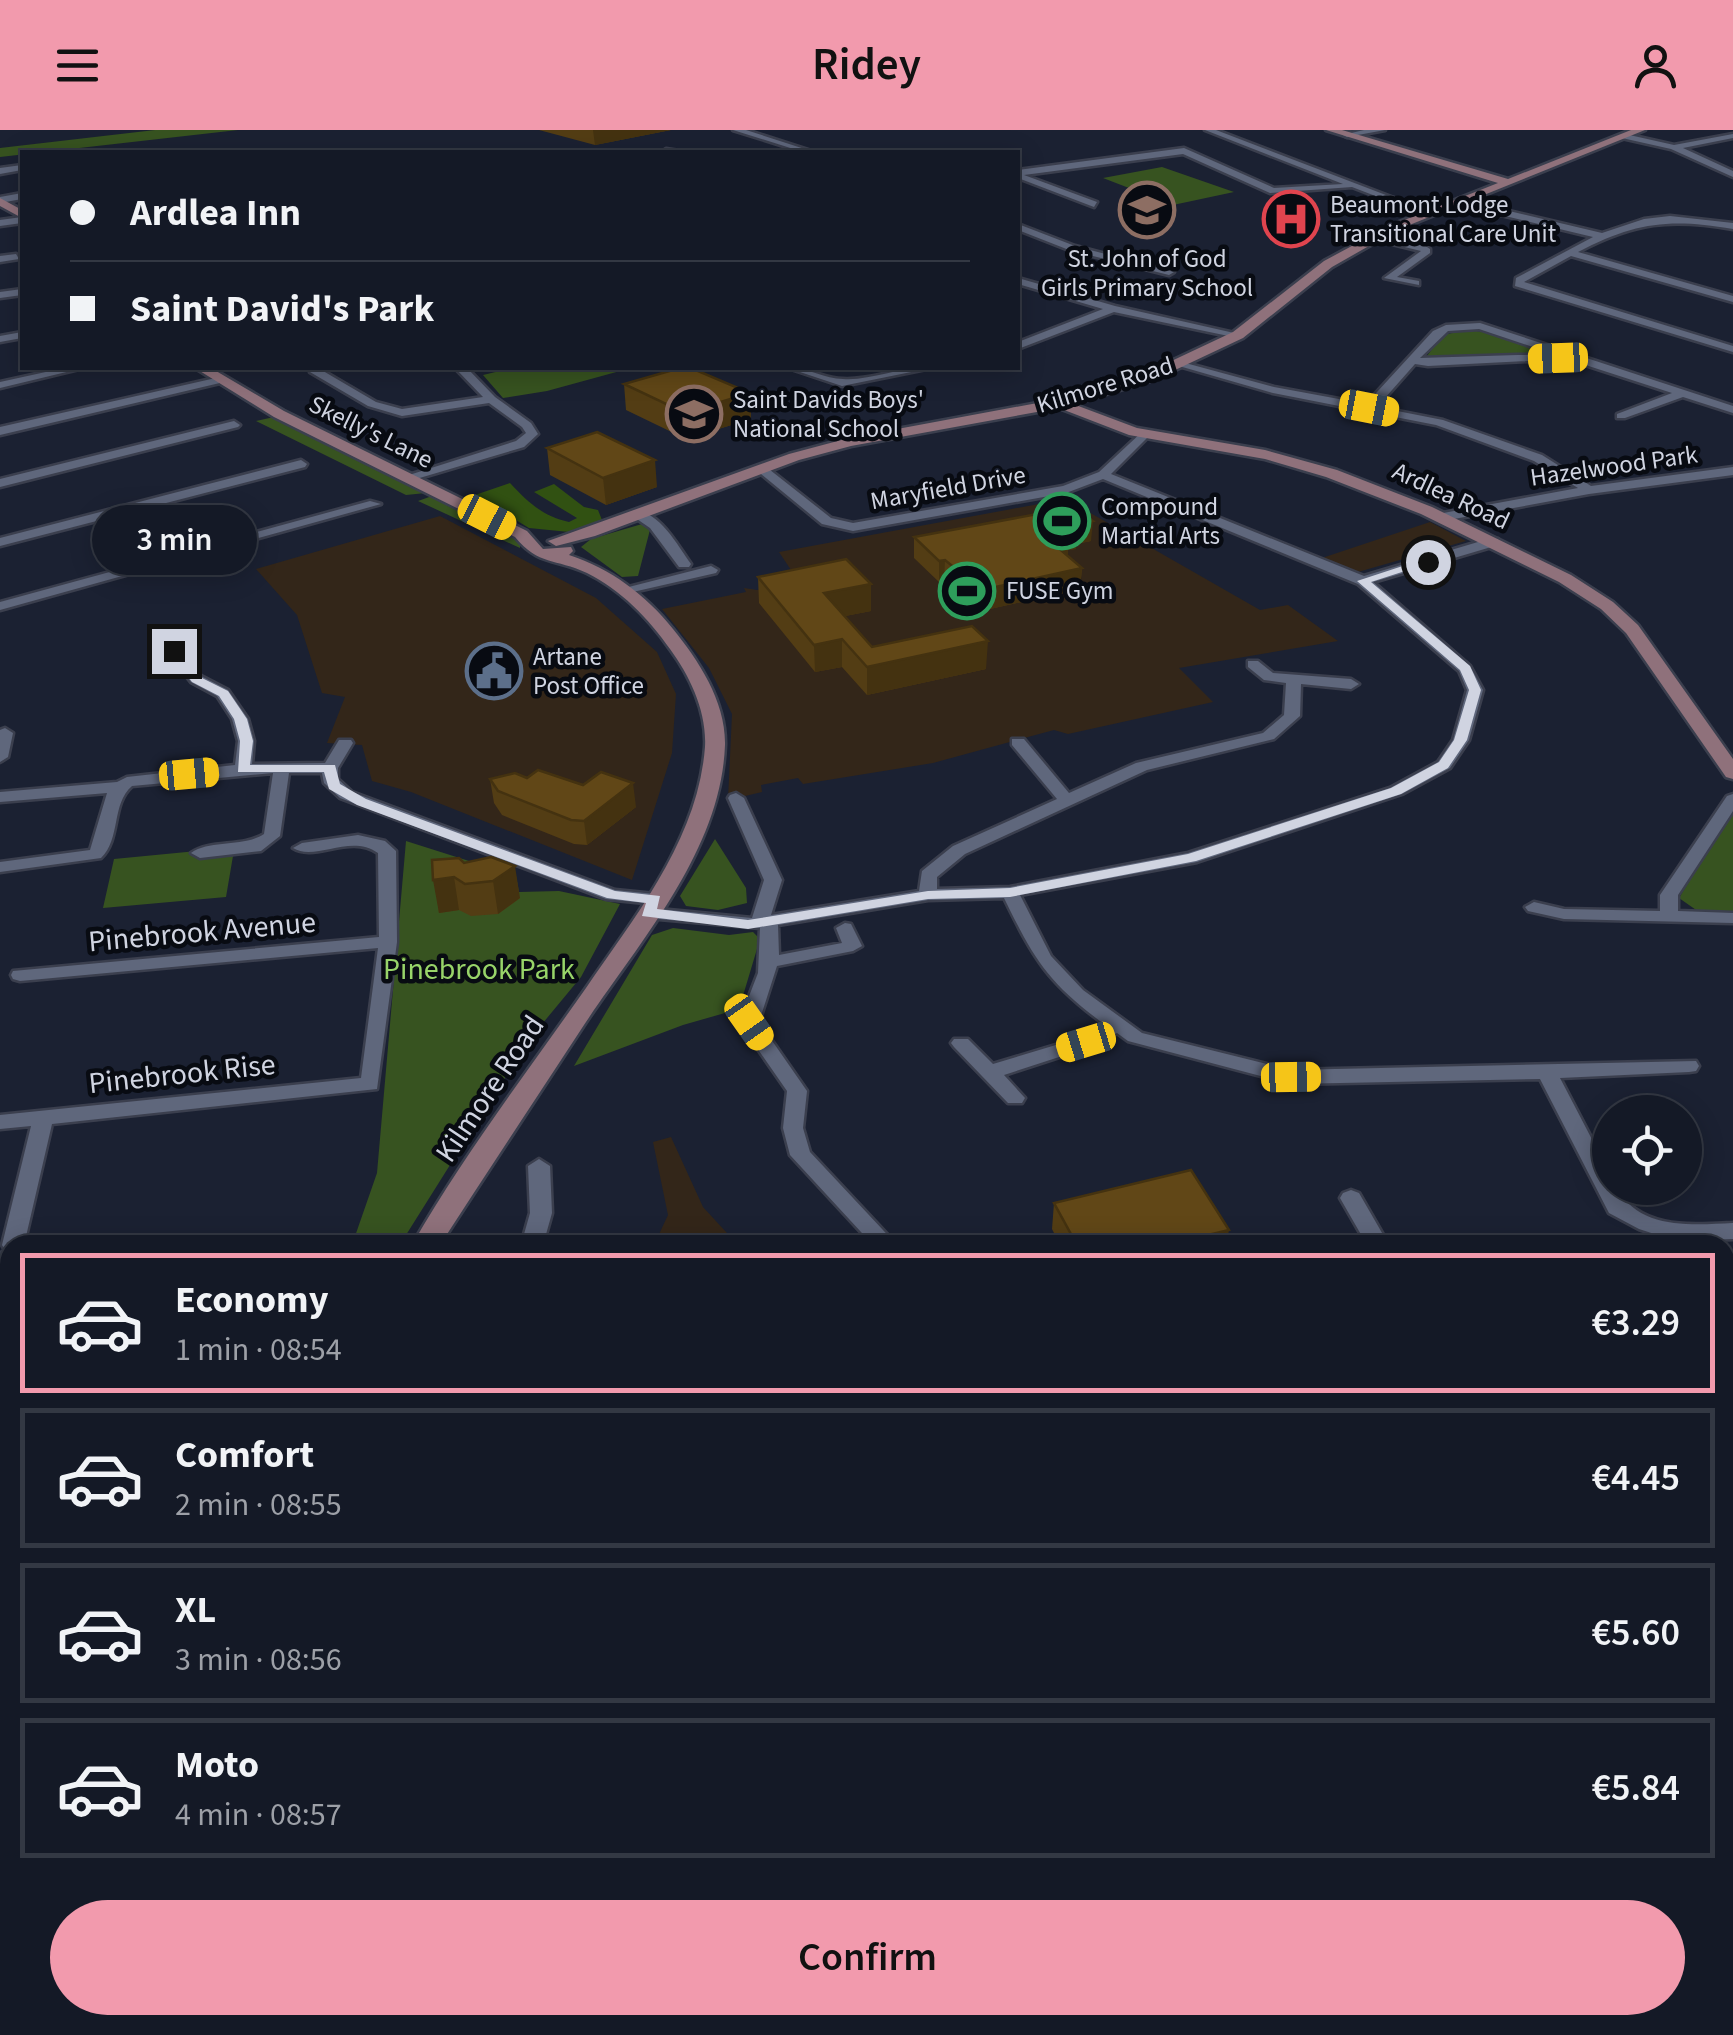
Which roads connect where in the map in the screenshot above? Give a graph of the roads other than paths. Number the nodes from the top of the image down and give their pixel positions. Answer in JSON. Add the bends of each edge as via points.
{"nodes":[{"id":1,"x":737,"y":130,"type":"edge"},
{"id":2,"x":1209,"y":130,"type":"edge"},
{"id":3,"x":1331,"y":130,"type":"edge"},
{"id":4,"x":1382,"y":130,"type":"edge"},
{"id":5,"x":1640,"y":130,"type":"edge"},
{"id":6,"x":1348,"y":135,"type":"junction"},
{"id":7,"x":1625,"y":136,"type":"junction"},
{"id":8,"x":1733,"y":136,"type":"edge"},
{"id":9,"x":1674,"y":147,"type":"junction"},
{"id":10,"x":797,"y":149,"type":"junction"},
{"id":11,"x":790,"y":150,"type":"edge"},
{"id":12,"x":801,"y":150,"type":"edge"},
{"id":13,"x":1020,"y":174,"type":"edge"},
{"id":14,"x":1733,"y":174,"type":"edge"},
{"id":15,"x":1020,"y":175,"type":"edge"},
{"id":16,"x":1507,"y":182,"type":"junction"},
{"id":17,"x":1349,"y":186,"type":"junction"},
{"id":18,"x":1091,"y":189,"type":"dead end"},
{"id":19,"x":1067,"y":194,"type":"junction"},
{"id":20,"x":0,"y":200,"type":"edge"},
{"id":21,"x":1458,"y":202,"type":"junction"},
{"id":22,"x":1094,"y":204,"type":"dead end"},
{"id":23,"x":1428,"y":214,"type":"junction"},
{"id":24,"x":20,"y":216,"type":"edge"},
{"id":25,"x":1733,"y":226,"type":"edge"},
{"id":26,"x":1020,"y":228,"type":"edge"},
{"id":27,"x":1603,"y":236,"type":"junction"},
{"id":28,"x":1375,"y":237,"type":"junction"},
{"id":29,"x":1572,"y":253,"type":"junction"},
{"id":30,"x":16,"y":257,"type":"dead end"},
{"id":31,"x":0,"y":259,"type":"edge"},
{"id":32,"x":1169,"y":272,"type":"dead end"},
{"id":33,"x":1020,"y":282,"type":"edge"},
{"id":34,"x":1416,"y":283,"type":"dead end"},
{"id":35,"x":1733,"y":299,"type":"edge"},
{"id":36,"x":1114,"y":309,"type":"junction"},
{"id":37,"x":1020,"y":335,"type":"edge"},
{"id":38,"x":1238,"y":335,"type":"junction"},
{"id":39,"x":1038,"y":340,"type":"junction"},
{"id":40,"x":1020,"y":345,"type":"edge"},
{"id":41,"x":1733,"y":349,"type":"edge"},
{"id":42,"x":1568,"y":356,"type":"junction"},
{"id":43,"x":1410,"y":360,"type":"junction"},
{"id":44,"x":1178,"y":364,"type":"junction"},
{"id":45,"x":66,"y":370,"type":"edge"},
{"id":46,"x":205,"y":370,"type":"edge"},
{"id":47,"x":314,"y":370,"type":"dead end"},
{"id":48,"x":463,"y":370,"type":"edge"},
{"id":49,"x":799,"y":370,"type":"edge"},
{"id":50,"x":915,"y":370,"type":"edge"},
{"id":51,"x":220,"y":380,"type":"junction"},
{"id":52,"x":0,"y":384,"type":"edge"},
{"id":53,"x":1684,"y":393,"type":"junction"},
{"id":54,"x":491,"y":399,"type":"junction"},
{"id":55,"x":1061,"y":402,"type":"junction"},
{"id":56,"x":1369,"y":408,"type":"junction"},
{"id":57,"x":1733,"y":410,"type":"edge"},
{"id":58,"x":1621,"y":416,"type":"dead end"},
{"id":59,"x":234,"y":425,"type":"dead end"},
{"id":60,"x":3,"y":426,"type":"edge"},
{"id":61,"x":1143,"y":435,"type":"junction"},
{"id":62,"x":301,"y":464,"type":"dead end"},
{"id":63,"x":761,"y":470,"type":"junction"},
{"id":64,"x":1733,"y":471,"type":"edge"},
{"id":65,"x":1104,"y":475,"type":"junction"},
{"id":66,"x":410,"y":479,"type":"junction"},
{"id":67,"x":0,"y":483,"type":"edge"},
{"id":68,"x":1590,"y":490,"type":"junction"},
{"id":69,"x":375,"y":504,"type":"dead end"},
{"id":70,"x":639,"y":514,"type":"junction"},
{"id":71,"x":1443,"y":517,"type":"junction"},
{"id":72,"x":0,"y":542,"type":"edge"},
{"id":73,"x":1493,"y":542,"type":"junction"},
{"id":74,"x":550,"y":545,"type":"junction"},
{"id":75,"x":684,"y":564,"type":"dead end"},
{"id":76,"x":711,"y":570,"type":"dead end"},
{"id":77,"x":1363,"y":581,"type":"junction"},
{"id":78,"x":624,"y":590,"type":"junction"},
{"id":79,"x":0,"y":606,"type":"edge"},
{"id":80,"x":174,"y":651,"type":"dead end"},
{"id":81,"x":1253,"y":664,"type":"dead end"},
{"id":82,"x":1294,"y":680,"type":"junction"},
{"id":83,"x":1352,"y":684,"type":"dead end"},
{"id":84,"x":5,"y":733,"type":"dead end"},
{"id":85,"x":1018,"y":742,"type":"dead end"},
{"id":86,"x":345,"y":743,"type":"dead end"},
{"id":87,"x":1727,"y":756,"type":"edge"},
{"id":88,"x":0,"y":757,"type":"edge"},
{"id":89,"x":282,"y":768,"type":"junction"},
{"id":90,"x":330,"y":768,"type":"junction"},
{"id":91,"x":243,"y":769,"type":"junction"},
{"id":92,"x":1733,"y":774,"type":"edge"},
{"id":93,"x":118,"y":787,"type":"junction"},
{"id":94,"x":0,"y":797,"type":"edge"},
{"id":95,"x":736,"y":798,"type":"dead end"},
{"id":96,"x":1733,"y":799,"type":"edge"},
{"id":97,"x":1068,"y":802,"type":"junction"},
{"id":98,"x":302,"y":848,"type":"dead end"},
{"id":99,"x":200,"y":853,"type":"dead end"},
{"id":100,"x":0,"y":867,"type":"edge"},
{"id":101,"x":1010,"y":892,"type":"junction"},
{"id":102,"x":928,"y":895,"type":"junction"},
{"id":103,"x":651,"y":906,"type":"junction"},
{"id":104,"x":1534,"y":906,"type":"dead end"},
{"id":105,"x":1669,"y":917,"type":"junction"},
{"id":106,"x":1733,"y":918,"type":"edge"},
{"id":107,"x":764,"y":922,"type":"junction"},
{"id":108,"x":845,"y":928,"type":"dead end"},
{"id":109,"x":388,"y":942,"type":"junction"},
{"id":110,"x":770,"y":962,"type":"junction"},
{"id":111,"x":20,"y":975,"type":"dead end"},
{"id":112,"x":1116,"y":1025,"type":"junction"},
{"id":113,"x":961,"y":1043,"type":"dead end"},
{"id":114,"x":1690,"y":1066,"type":"dead end"},
{"id":115,"x":990,"y":1072,"type":"junction"},
{"id":116,"x":1546,"y":1072,"type":"junction"},
{"id":117,"x":1014,"y":1098,"type":"dead end"},
{"id":118,"x":43,"y":1118,"type":"junction"},
{"id":119,"x":0,"y":1122,"type":"edge"},
{"id":120,"x":539,"y":1166,"type":"dead end"},
{"id":121,"x":1351,"y":1198,"type":"dead end"},
{"id":122,"x":1733,"y":1231,"type":"edge"},
{"id":123,"x":14,"y":1235,"type":"edge"},
{"id":124,"x":433,"y":1235,"type":"edge"},
{"id":125,"x":534,"y":1235,"type":"edge"},
{"id":126,"x":876,"y":1235,"type":"edge"},
{"id":127,"x":1372,"y":1235,"type":"edge"}],
"edges":[{"from":1,"to":10,"type":"street"},
{"from":2,"to":17,"type":"street"},
{"from":3,"to":6,"type":"street"},
{"from":4,"to":6,"type":"street"},
{"from":5,"to":7,"type":"street","name":"Kilmore Road"},
{"from":6,"to":16,"type":"street"},
{"from":7,"to":9,"type":"street"},
{"from":7,"to":16,"type":"street","name":"Kilmore Road"},
{"from":8,"to":9,"type":"street"},
{"from":9,"to":14,"type":"street"},
{"from":10,"to":11,"type":"street"},
{"from":10,"to":12,"type":"street"},
{"from":13,"to":17,"type":"street","via":[[1174,151],[1272,191]]},
{"from":15,"to":19,"type":"street"},
{"from":16,"to":21,"type":"street","name":"Kilmore Road"},
{"from":17,"to":23,"type":"street"},
{"from":18,"to":19,"type":"street"},
{"from":19,"to":22,"type":"street"},
{"from":20,"to":24,"type":"street"},
{"from":21,"to":23,"type":"street","name":"Kilmore Road"},
{"from":21,"to":27,"type":"street"},
{"from":23,"to":28,"type":"street","name":"Kilmore Road"},
{"from":25,"to":27,"type":"street","via":[[1650,218]]},
{"from":26,"to":32,"type":"street"},
{"from":27,"to":29,"type":"street"},
{"from":28,"to":34,"type":"street","via":[[1427,251],[1389,278]]},
{"from":28,"to":38,"type":"street","name":"Kilmore Road","via":[[1328,264]]},
{"from":29,"to":35,"type":"street"},
{"from":29,"to":41,"type":"street","via":[[1519,284]]},
{"from":30,"to":31,"type":"street"},
{"from":33,"to":36,"type":"street"},
{"from":36,"to":38,"type":"street"},
{"from":36,"to":39,"type":"street"},
{"from":37,"to":39,"type":"street"},
{"from":38,"to":44,"type":"street","name":"Kilmore Road"},
{"from":39,"to":40,"type":"street"},
{"from":42,"to":43,"type":"street","name":"Hazelwood Park"},
{"from":42,"to":43,"type":"street","name":"Hazelwood Park","via":[[1480,326],[1446,328]]},
{"from":42,"to":53,"type":"street","name":"Hazelwood Park"},
{"from":43,"to":56,"type":"street","name":"Hazelwood Park"},
{"from":44,"to":55,"type":"street","name":"Kilmore Road"},
{"from":44,"to":56,"type":"street"},
{"from":45,"to":52,"type":"street"},
{"from":46,"to":51,"type":"street","name":"Skelly's Lane"},
{"from":47,"to":54,"type":"street","via":[[372,404],[402,413]]},
{"from":48,"to":54,"type":"street"},
{"from":49,"to":50,"type":"street","via":[[852,383]]},
{"from":51,"to":60,"type":"street"},
{"from":51,"to":66,"type":"street","name":"Skelly's Lane"},
{"from":53,"to":57,"type":"street","name":"Hazelwood Park"},
{"from":53,"to":58,"type":"street"},
{"from":54,"to":66,"type":"street","via":[[532,434],[520,444]]},
{"from":55,"to":61,"type":"street","name":"Ardlea Road"},
{"from":55,"to":63,"type":"street","name":"Kilmore Road","via":[[848,442]]},
{"from":56,"to":68,"type":"street","via":[[1502,443]]},
{"from":59,"to":67,"type":"street"},
{"from":61,"to":65,"type":"street","name":"Maryfield Drive"},
{"from":61,"to":71,"type":"street","name":"Ardlea Road","via":[[1264,454]]},
{"from":62,"to":72,"type":"street"},
{"from":63,"to":65,"type":"street","name":"Maryfield Drive","via":[[846,528],[1066,489]]},
{"from":63,"to":70,"type":"street","name":"Kilmore Road"},
{"from":64,"to":68,"type":"street","name":"Hazelwood Park"},
{"from":65,"to":77,"type":"street"},
{"from":66,"to":74,"type":"street","name":"Skelly's Lane"},
{"from":68,"to":71,"type":"street","name":"Hazelwood Park"},
{"from":69,"to":79,"type":"street"},
{"from":70,"to":74,"type":"street","name":"Kilmore Road"},
{"from":70,"to":75,"type":"street"},
{"from":71,"to":73,"type":"street","name":"Ardlea Road"},
{"from":73,"to":77,"type":"street"},
{"from":73,"to":87,"type":"street","name":"Ardlea Road","via":[[1616,611]]},
{"from":74,"to":78,"type":"street","name":"Kilmore Road"},
{"from":76,"to":78,"type":"street"},
{"from":77,"to":101,"type":"street","via":[[1466,668],[1475,690],[1470,714],[1444,765],[1396,791],[1191,858]]},
{"from":78,"to":103,"type":"street","name":"Kilmore Road","via":[[685,658],[707,701],[715,736],[701,812]]},
{"from":80,"to":91,"type":"street","via":[[196,679],[223,694],[240,719]]},
{"from":81,"to":82,"type":"street","via":[[1269,678]]},
{"from":82,"to":83,"type":"street"},
{"from":82,"to":97,"type":"street","via":[[1292,716],[1268,736],[1158,760]]},
{"from":84,"to":88,"type":"street"},
{"from":85,"to":97,"type":"street"},
{"from":86,"to":90,"type":"street"},
{"from":87,"to":92,"type":"street","name":"Ardlea Road"},
{"from":89,"to":90,"type":"street"},
{"from":89,"to":91,"type":"street"},
{"from":89,"to":99,"type":"street","via":[[272,836],[256,847]]},
{"from":90,"to":103,"type":"street","via":[[334,786],[379,809]]},
{"from":91,"to":93,"type":"street"},
{"from":93,"to":94,"type":"street"},
{"from":93,"to":100,"type":"street","via":[[95,854]]},
{"from":95,"to":107,"type":"street","via":[[773,880]]},
{"from":96,"to":105,"type":"street","via":[[1670,895]]},
{"from":97,"to":102,"type":"street","via":[[942,860],[928,875]]},
{"from":98,"to":109,"type":"street","via":[[364,840],[386,848]]},
{"from":101,"to":102,"type":"street"},
{"from":101,"to":112,"type":"street","via":[[1043,958]]},
{"from":102,"to":107,"type":"street"},
{"from":103,"to":107,"type":"street"},
{"from":103,"to":124,"type":"street","name":"Kilmore Road"},
{"from":104,"to":105,"type":"street","via":[[1564,914]]},
{"from":105,"to":106,"type":"street"},
{"from":107,"to":110,"type":"street"},
{"from":108,"to":110,"type":"street","via":[[853,946]]},
{"from":109,"to":111,"type":"street","name":"Pinebrook Avenue"},
{"from":109,"to":118,"type":"street","name":"Pinebrook Rise","via":[[370,1084]]},
{"from":110,"to":126,"type":"street","via":[[749,1022],[796,1091],[794,1142]]},
{"from":112,"to":115,"type":"street","via":[[1086,1042]]},
{"from":112,"to":116,"type":"street","via":[[1135,1038],[1291,1077]]},
{"from":113,"to":115,"type":"street"},
{"from":114,"to":116,"type":"street"},
{"from":115,"to":117,"type":"street"},
{"from":116,"to":122,"type":"street","via":[[1617,1208],[1676,1232]]},
{"from":118,"to":119,"type":"street","name":"Pinebrook Rise"},
{"from":118,"to":123,"type":"street"},
{"from":120,"to":125,"type":"street"},
{"from":121,"to":127,"type":"street"}]}
